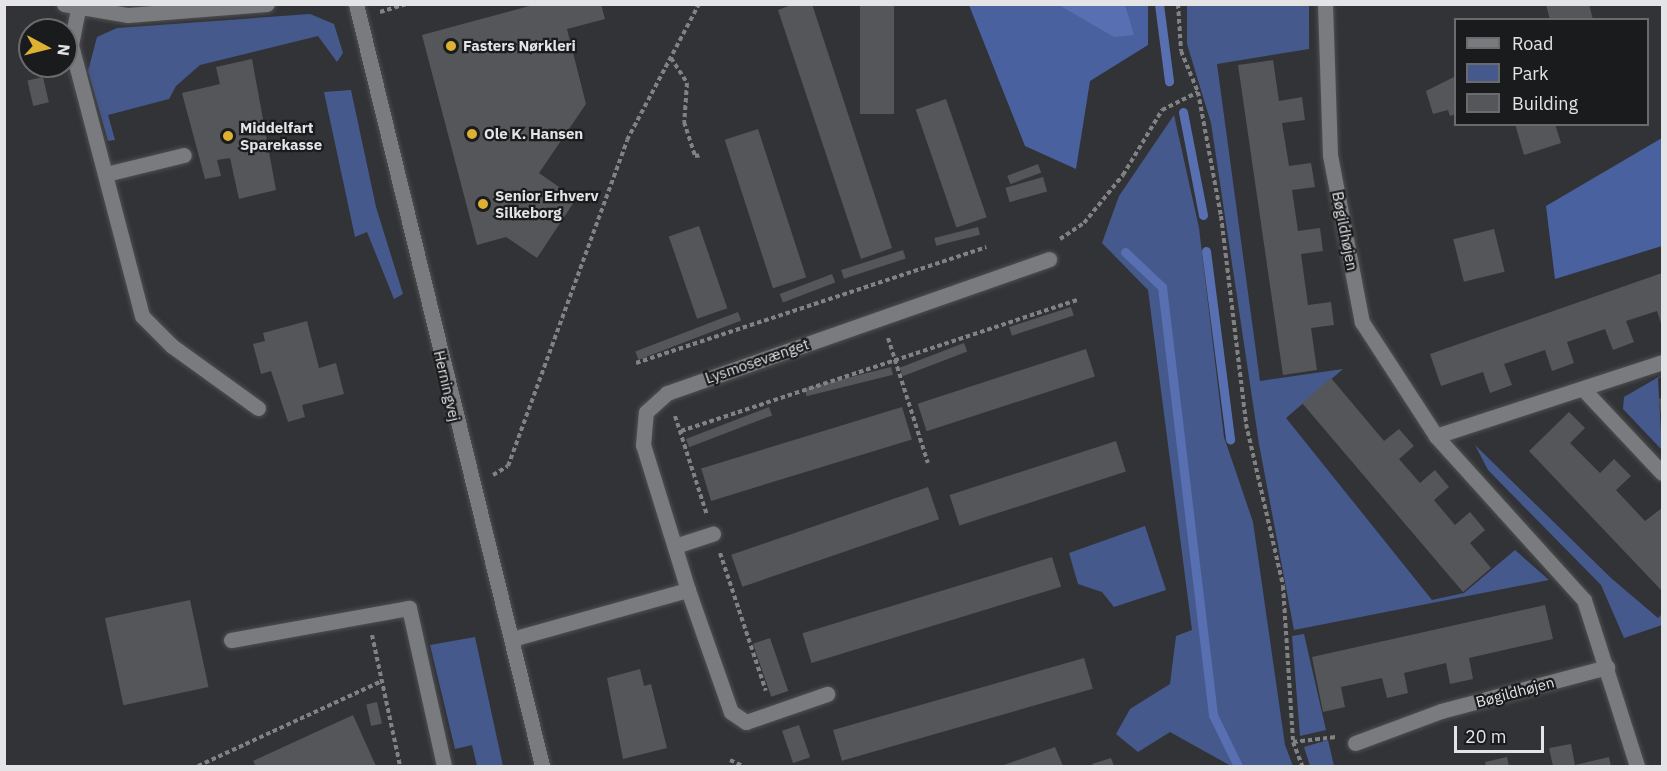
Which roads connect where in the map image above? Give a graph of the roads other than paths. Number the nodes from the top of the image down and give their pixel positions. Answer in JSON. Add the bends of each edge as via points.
{"nodes":[{"id":1,"x":267,"y":4,"type":"edge"},
{"id":2,"x":356,"y":4,"type":"edge"},
{"id":3,"x":1325,"y":4,"type":"edge"},
{"id":4,"x":71,"y":7,"type":"edge"},
{"id":5,"x":184,"y":155,"type":"dead end"},
{"id":6,"x":106,"y":174,"type":"junction"},
{"id":7,"x":1049,"y":259,"type":"road end"},
{"id":8,"x":1662,"y":362,"type":"edge"},
{"id":9,"x":1585,"y":391,"type":"junction"},
{"id":10,"x":258,"y":408,"type":"dead end"},
{"id":11,"x":1436,"y":436,"type":"junction"},
{"id":12,"x":1662,"y":473,"type":"edge"},
{"id":13,"x":713,"y":534,"type":"dead end"},
{"id":14,"x":675,"y":546,"type":"junction"},
{"id":15,"x":688,"y":590,"type":"junction"},
{"id":16,"x":512,"y":639,"type":"junction"},
{"id":17,"x":231,"y":640,"type":"dead end"},
{"id":18,"x":1607,"y":667,"type":"junction"},
{"id":19,"x":827,"y":694,"type":"dead end"},
{"id":20,"x":1355,"y":743,"type":"road end"},
{"id":21,"x":444,"y":766,"type":"edge"},
{"id":22,"x":542,"y":766,"type":"edge"},
{"id":23,"x":1637,"y":766,"type":"edge"}],
"edges":[{"from":1,"to":4,"type":"street","via":[[128,15]]},
{"from":2,"to":16,"type":"street","name":"Herningvej"},
{"from":3,"to":11,"type":"street","name":"Bøgildhøjen","via":[[1330,155],[1362,322]]},
{"from":4,"to":6,"type":"street","via":[[71,45]]},
{"from":5,"to":6,"type":"street"},
{"from":6,"to":10,"type":"street","via":[[142,316],[172,346]]},
{"from":7,"to":14,"type":"street","name":"Lysmosevænget","via":[[667,393],[646,412],[643,445]]},
{"from":8,"to":9,"type":"street"},
{"from":9,"to":11,"type":"street"},
{"from":9,"to":12,"type":"street"},
{"from":11,"to":18,"type":"street","name":"Bøgildhøjen","via":[[1584,600]]},
{"from":13,"to":14,"type":"street"},
{"from":14,"to":15,"type":"street","name":"Lysmosevænget"},
{"from":15,"to":16,"type":"street"},
{"from":15,"to":19,"type":"street","name":"Lysmosevænget","via":[[731,712],[747,722]]},
{"from":16,"to":22,"type":"street","name":"Herningvej"},
{"from":17,"to":21,"type":"street","via":[[409,608]]},
{"from":18,"to":20,"type":"street","name":"Bøgildhøjen","via":[[1440,711]]},
{"from":18,"to":23,"type":"street","name":"Bøgildhøjen"}]}
